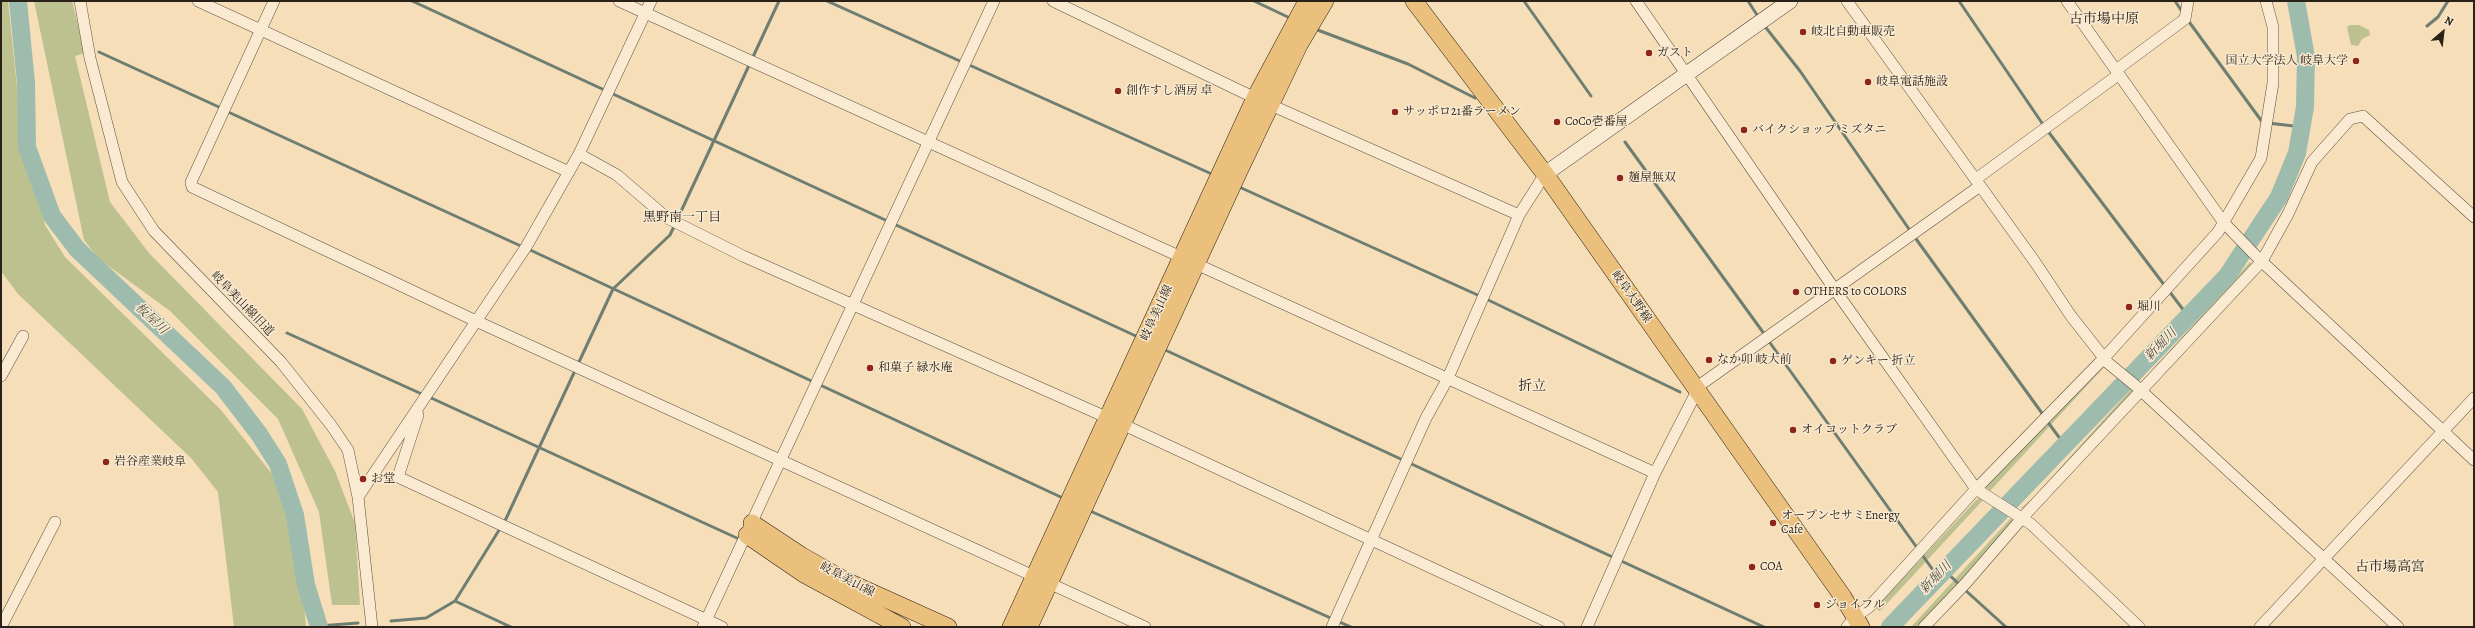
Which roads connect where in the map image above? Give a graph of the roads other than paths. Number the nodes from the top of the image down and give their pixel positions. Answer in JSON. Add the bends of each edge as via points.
{"nodes":[{"id":1,"x":80,"y":1,"type":"edge"},
{"id":2,"x":198,"y":1,"type":"edge"},
{"id":3,"x":274,"y":1,"type":"edge"},
{"id":4,"x":619,"y":1,"type":"edge"},
{"id":5,"x":651,"y":1,"type":"edge"},
{"id":6,"x":994,"y":1,"type":"edge"},
{"id":7,"x":1053,"y":1,"type":"edge"},
{"id":8,"x":1307,"y":1,"type":"edge"},
{"id":9,"x":1325,"y":1,"type":"edge"},
{"id":10,"x":1414,"y":1,"type":"edge"},
{"id":11,"x":1636,"y":1,"type":"edge"},
{"id":12,"x":1790,"y":1,"type":"edge"},
{"id":13,"x":1847,"y":1,"type":"edge"},
{"id":14,"x":2067,"y":1,"type":"edge"},
{"id":15,"x":2188,"y":1,"type":"edge"},
{"id":16,"x":2266,"y":1,"type":"edge"},
{"id":17,"x":646,"y":13,"type":"junction"},
{"id":18,"x":260,"y":30,"type":"junction"},
{"id":19,"x":2117,"y":72,"type":"junction"},
{"id":20,"x":1688,"y":74,"type":"junction"},
{"id":21,"x":1255,"y":98,"type":"junction"},
{"id":22,"x":1271,"y":105,"type":"junction"},
{"id":23,"x":928,"y":142,"type":"junction"},
{"id":24,"x":578,"y":154,"type":"junction"},
{"id":25,"x":568,"y":172,"type":"junction"},
{"id":26,"x":1545,"y":174,"type":"junction"},
{"id":27,"x":1978,"y":183,"type":"junction"},
{"id":28,"x":1519,"y":215,"type":"junction"},
{"id":29,"x":2474,"y":218,"type":"edge"},
{"id":30,"x":2226,"y":225,"type":"junction"},
{"id":31,"x":2260,"y":260,"type":"junction"},
{"id":32,"x":1189,"y":261,"type":"junction"},
{"id":33,"x":1835,"y":290,"type":"junction"},
{"id":34,"x":854,"y":306,"type":"junction"},
{"id":35,"x":476,"y":321,"type":"junction"},
{"id":36,"x":23,"y":336,"type":"dead end"},
{"id":37,"x":2106,"y":360,"type":"junction"},
{"id":38,"x":1,"y":376,"type":"edge"},
{"id":39,"x":1447,"y":380,"type":"junction"},
{"id":40,"x":2139,"y":389,"type":"junction"},
{"id":41,"x":1695,"y":390,"type":"junction"},
{"id":42,"x":2474,"y":398,"type":"edge"},
{"id":43,"x":421,"y":405,"type":"junction"},
{"id":44,"x":1108,"y":417,"type":"junction"},
{"id":45,"x":1124,"y":425,"type":"junction"},
{"id":46,"x":2444,"y":432,"type":"junction"},
{"id":47,"x":781,"y":459,"type":"junction"},
{"id":48,"x":2474,"y":460,"type":"edge"},
{"id":49,"x":1655,"y":473,"type":"junction"},
{"id":50,"x":1981,"y":492,"type":"junction"},
{"id":51,"x":358,"y":497,"type":"junction"},
{"id":52,"x":2019,"y":515,"type":"junction"},
{"id":53,"x":55,"y":522,"type":"dead end"},
{"id":54,"x":749,"y":529,"type":"junction"},
{"id":55,"x":1372,"y":538,"type":"junction"},
{"id":56,"x":2324,"y":558,"type":"junction"},
{"id":57,"x":1042,"y":579,"type":"junction"},
{"id":58,"x":1859,"y":621,"type":"edge"},
{"id":59,"x":705,"y":623,"type":"edge"},
{"id":60,"x":1,"y":627,"type":"edge"},
{"id":61,"x":372,"y":627,"type":"edge"},
{"id":62,"x":722,"y":627,"type":"edge"},
{"id":63,"x":902,"y":627,"type":"edge"},
{"id":64,"x":948,"y":627,"type":"edge"},
{"id":65,"x":1011,"y":627,"type":"edge"},
{"id":66,"x":1029,"y":627,"type":"edge"},
{"id":67,"x":1145,"y":627,"type":"edge"},
{"id":68,"x":1332,"y":627,"type":"edge"},
{"id":69,"x":1559,"y":627,"type":"edge"},
{"id":70,"x":1587,"y":627,"type":"edge"},
{"id":71,"x":1924,"y":627,"type":"edge"},
{"id":72,"x":2139,"y":627,"type":"edge"},
{"id":73,"x":2260,"y":627,"type":"edge"},
{"id":74,"x":2398,"y":627,"type":"edge"}],
"edges":[{"from":1,"to":51,"type":"street","name":"岐阜美山線旧道","via":[[90,58],[122,182],[154,231],[281,362],[331,425],[348,450]]},
{"from":2,"to":18,"type":"street"},
{"from":3,"to":18,"type":"street"},
{"from":4,"to":17,"type":"street"},
{"from":5,"to":17,"type":"street"},
{"from":6,"to":23,"type":"street"},
{"from":7,"to":21,"type":"street"},
{"from":8,"to":21,"type":"main road","name":"岐阜美山線"},
{"from":9,"to":22,"type":"main road","name":"岐阜美山線","via":[[1299,45]]},
{"from":10,"to":26,"type":"main road","name":"岐阜大野線"},
{"from":11,"to":20,"type":"street"},
{"from":12,"to":20,"type":"street"},
{"from":13,"to":27,"type":"street"},
{"from":14,"to":19,"type":"street"},
{"from":15,"to":19,"type":"street","via":[[2185,19]]},
{"from":16,"to":30,"type":"street","via":[[2273,28],[2273,84],[2261,158]]},
{"from":17,"to":23,"type":"street"},
{"from":17,"to":24,"type":"street"},
{"from":18,"to":25,"type":"street"},
{"from":18,"to":35,"type":"street","via":[[192,187]]},
{"from":19,"to":27,"type":"street"},
{"from":19,"to":30,"type":"street"},
{"from":20,"to":26,"type":"street"},
{"from":20,"to":33,"type":"street"},
{"from":21,"to":22,"type":"street"},
{"from":21,"to":32,"type":"main road","name":"岐阜美山線"},
{"from":22,"to":28,"type":"street"},
{"from":22,"to":32,"type":"main road","name":"岐阜美山線"},
{"from":23,"to":32,"type":"street"},
{"from":23,"to":34,"type":"street"},
{"from":24,"to":25,"type":"street"},
{"from":24,"to":34,"type":"street","via":[[617,175],[667,218],[743,256]]},
{"from":25,"to":35,"type":"street","via":[[526,247]]},
{"from":26,"to":28,"type":"street"},
{"from":26,"to":41,"type":"main road","name":"岐阜大野線"},
{"from":27,"to":33,"type":"street"},
{"from":27,"to":37,"type":"street","via":[[2071,316]]},
{"from":28,"to":39,"type":"street"},
{"from":29,"to":31,"type":"street","via":[[2363,116],[2350,118],[2312,162],[2288,214]]},
{"from":30,"to":31,"type":"street"},
{"from":30,"to":37,"type":"street"},
{"from":31,"to":40,"type":"street"},
{"from":31,"to":46,"type":"street"},
{"from":32,"to":39,"type":"street"},
{"from":32,"to":44,"type":"main road","name":"岐阜美山線"},
{"from":32,"to":45,"type":"main road","name":"岐阜美山線"},
{"from":33,"to":41,"type":"street"},
{"from":33,"to":50,"type":"street"},
{"from":34,"to":44,"type":"street"},
{"from":34,"to":47,"type":"street"},
{"from":35,"to":43,"type":"street"},
{"from":35,"to":47,"type":"street"},
{"from":36,"to":38,"type":"street"},
{"from":37,"to":40,"type":"street"},
{"from":37,"to":50,"type":"street"},
{"from":39,"to":49,"type":"street"},
{"from":39,"to":55,"type":"street","via":[[1426,418]]},
{"from":40,"to":52,"type":"street"},
{"from":40,"to":56,"type":"street"},
{"from":41,"to":49,"type":"street"},
{"from":41,"to":58,"type":"main road","name":"岐阜大野線"},
{"from":42,"to":46,"type":"street"},
{"from":43,"to":51,"type":"street"},
{"from":43,"to":59,"type":"street","via":[[398,477]]},
{"from":44,"to":45,"type":"street"},
{"from":44,"to":57,"type":"main road","name":"岐阜美山線"},
{"from":45,"to":55,"type":"street"},
{"from":45,"to":57,"type":"main road","name":"岐阜美山線"},
{"from":46,"to":48,"type":"street"},
{"from":46,"to":56,"type":"street"},
{"from":47,"to":54,"type":"street"},
{"from":47,"to":57,"type":"street"},
{"from":49,"to":70,"type":"street"},
{"from":50,"to":52,"type":"street"},
{"from":50,"to":58,"type":"street","via":[[1869,606]]},
{"from":51,"to":61,"type":"street","name":"岐阜美山線旧道"},
{"from":52,"to":71,"type":"street","via":[[1963,587]]},
{"from":52,"to":72,"type":"street"},
{"from":53,"to":60,"type":"street"},
{"from":54,"to":59,"type":"street"},
{"from":54,"to":63,"type":"main road","name":"岐阜美山線","via":[[804,574]]},
{"from":54,"to":64,"type":"main road","name":"岐阜美山線","via":[[846,581]]},
{"from":55,"to":68,"type":"street"},
{"from":55,"to":69,"type":"street"},
{"from":56,"to":73,"type":"street"},
{"from":56,"to":74,"type":"street"},
{"from":57,"to":65,"type":"main road","name":"岐阜美山線"},
{"from":57,"to":66,"type":"main road","name":"岐阜美山線"},
{"from":57,"to":67,"type":"street"},
{"from":59,"to":62,"type":"street"}]}
